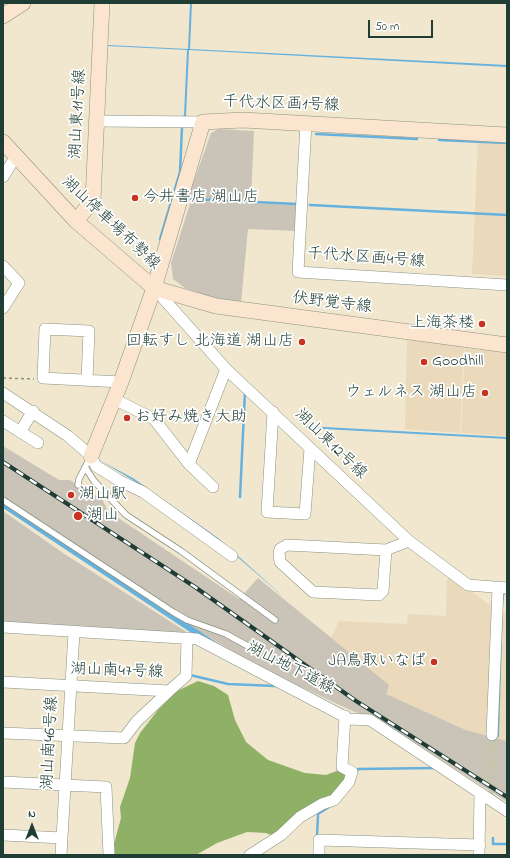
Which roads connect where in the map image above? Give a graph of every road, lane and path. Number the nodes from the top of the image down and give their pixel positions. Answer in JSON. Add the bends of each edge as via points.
{"nodes":[{"id":1,"x":23,"y":3,"type":"edge"},
{"id":2,"x":102,"y":3,"type":"edge"},
{"id":3,"x":3,"y":16,"type":"edge"},
{"id":4,"x":97,"y":121,"type":"junction"},
{"id":5,"x":203,"y":122,"type":"junction"},
{"id":6,"x":306,"y":123,"type":"junction"},
{"id":7,"x":507,"y":135,"type":"edge"},
{"id":8,"x":3,"y":142,"type":"edge"},
{"id":9,"x":16,"y":156,"type":"junction"},
{"id":10,"x":3,"y":177,"type":"edge"},
{"id":11,"x":76,"y":220,"type":"junction"},
{"id":12,"x":3,"y":266,"type":"edge"},
{"id":13,"x":507,"y":285,"type":"edge"},
{"id":14,"x":154,"y":288,"type":"junction"},
{"id":15,"x":3,"y":308,"type":"edge"},
{"id":16,"x":507,"y":345,"type":"edge"},
{"id":17,"x":226,"y":369,"type":"junction"},
{"id":18,"x":3,"y":378,"type":"edge"},
{"id":19,"x":43,"y":378,"type":"junction"},
{"id":20,"x":87,"y":380,"type":"junction"},
{"id":21,"x":121,"y":382,"type":"junction"},
{"id":22,"x":3,"y":393,"type":"edge"},
{"id":23,"x":114,"y":399,"type":"junction"},
{"id":24,"x":33,"y":411,"type":"junction"},
{"id":25,"x":273,"y":412,"type":"junction"},
{"id":26,"x":3,"y":421,"type":"edge"},
{"id":27,"x":20,"y":432,"type":"junction"},
{"id":28,"x":38,"y":443,"type":"dead end"},
{"id":29,"x":310,"y":448,"type":"junction"},
{"id":30,"x":88,"y":461,"type":"junction"},
{"id":31,"x":189,"y":464,"type":"junction"},
{"id":32,"x":78,"y":485,"type":"dead end"},
{"id":33,"x":213,"y":487,"type":"dead end"},
{"id":34,"x":3,"y":500,"type":"edge"},
{"id":35,"x":409,"y":541,"type":"junction"},
{"id":36,"x":386,"y":550,"type":"junction"},
{"id":37,"x":232,"y":556,"type":"dead end"},
{"id":38,"x":502,"y":588,"type":"edge"},
{"id":39,"x":275,"y":620,"type":"dead end"},
{"id":40,"x":3,"y":627,"type":"edge"},
{"id":41,"x":74,"y":632,"type":"junction"},
{"id":42,"x":187,"y":638,"type":"junction"},
{"id":43,"x":257,"y":651,"type":"dead end"},
{"id":44,"x":3,"y":682,"type":"edge"},
{"id":45,"x":70,"y":686,"type":"junction"},
{"id":46,"x":169,"y":691,"type":"junction"},
{"id":47,"x":345,"y":716,"type":"junction"},
{"id":48,"x":3,"y":732,"type":"edge"},
{"id":49,"x":492,"y":735,"type":"tunnel mouth"},
{"id":50,"x":68,"y":736,"type":"junction"},
{"id":51,"x":3,"y":782,"type":"edge"},
{"id":52,"x":65,"y":786,"type":"junction"},
{"id":53,"x":480,"y":793,"type":"junction"},
{"id":54,"x":487,"y":802,"type":"tunnel mouth"},
{"id":55,"x":507,"y":811,"type":"edge"},
{"id":56,"x":3,"y":835,"type":"edge"},
{"id":57,"x":62,"y":838,"type":"junction"},
{"id":58,"x":480,"y":850,"type":"edge"},
{"id":59,"x":61,"y":855,"type":"edge"},
{"id":60,"x":109,"y":855,"type":"edge"},
{"id":61,"x":250,"y":855,"type":"edge"},
{"id":62,"x":319,"y":855,"type":"edge"},
{"id":63,"x":485,"y":855,"type":"edge"}],
"edges":[{"from":1,"to":3,"type":"main road"},
{"from":2,"to":4,"type":"main road","name":"湖山東11号線"},
{"from":4,"to":5,"type":"street"},
{"from":4,"to":11,"type":"main road","name":"湖山東11号線","via":[[93,200]]},
{"from":5,"to":6,"type":"main road","name":"千代水区画1号線","via":[[244,120]]},
{"from":5,"to":14,"type":"main road","name":"千代水区画1号線"},
{"from":6,"to":7,"type":"main road","name":"千代水区画1号線"},
{"from":6,"to":13,"type":"street","name":"千代水区画4号線","via":[[298,272]]},
{"from":8,"to":9,"type":"main road","name":"湖山停車場布勢線"},
{"from":9,"to":10,"type":"street"},
{"from":9,"to":11,"type":"main road","name":"湖山停車場布勢線"},
{"from":11,"to":14,"type":"main road","name":"湖山停車場布勢線"},
{"from":12,"to":15,"type":"street","via":[[19,283]]},
{"from":14,"to":16,"type":"main road","name":"伏野覚寺線","via":[[216,306]]},
{"from":14,"to":17,"type":"street","name":"湖山東12号線"},
{"from":14,"to":21,"type":"main road","name":"湖山停車場布勢線"},
{"from":17,"to":25,"type":"street","name":"湖山東12号線"},
{"from":17,"to":31,"type":"street"},
{"from":18,"to":19,"type":"path"},
{"from":19,"to":20,"type":"street"},
{"from":19,"to":20,"type":"street","via":[[45,329],[89,331]]},
{"from":20,"to":21,"type":"street"},
{"from":21,"to":23,"type":"main road","name":"湖山停車場布勢線"},
{"from":22,"to":24,"type":"street"},
{"from":23,"to":30,"type":"main road","name":"湖山停車場布勢線"},
{"from":23,"to":31,"type":"street","via":[[154,419]]},
{"from":24,"to":27,"type":"street"},
{"from":24,"to":30,"type":"street","via":[[68,436]]},
{"from":25,"to":29,"type":"street","name":"湖山東12号線"},
{"from":25,"to":29,"type":"street","via":[[268,512],[305,514]]},
{"from":26,"to":27,"type":"street"},
{"from":27,"to":28,"type":"street"},
{"from":29,"to":35,"type":"street","name":"湖山東12号線"},
{"from":30,"to":32,"type":"lane"},
{"from":30,"to":37,"type":"street","via":[[143,492]]},
{"from":30,"to":39,"type":"lane","via":[[94,482],[126,515],[181,551]]},
{"from":31,"to":33,"type":"street"},
{"from":34,"to":43,"type":"lane","via":[[173,612],[187,620],[226,634]]},
{"from":35,"to":36,"type":"street"},
{"from":35,"to":38,"type":"street","name":"湖山東12号線","via":[[468,585]]},
{"from":36,"to":36,"type":"street","via":[[287,545],[279,553],[280,562],[314,592],[379,595],[383,592]]},
{"from":38,"to":49,"type":"street"},
{"from":40,"to":41,"type":"street","name":"湖山地下道線"},
{"from":41,"to":42,"type":"street","name":"湖山地下道線"},
{"from":41,"to":45,"type":"street","name":"湖山南46号線"},
{"from":42,"to":46,"type":"street","name":"湖山南47号線","via":[[186,676]]},
{"from":42,"to":47,"type":"street","name":"湖山地下道線","via":[[197,639]]},
{"from":44,"to":45,"type":"street","name":"湖山南47号線"},
{"from":45,"to":46,"type":"street","name":"湖山南47号線"},
{"from":45,"to":50,"type":"street","name":"湖山南46号線"},
{"from":46,"to":50,"type":"street","via":[[137,721],[124,738]]},
{"from":47,"to":53,"type":"street","name":"湖山地下道線","via":[[349,719],[370,720]]},
{"from":47,"to":61,"type":"street","via":[[342,767],[353,774],[345,787],[334,800],[300,817],[281,834]]},
{"from":48,"to":50,"type":"street"},
{"from":50,"to":52,"type":"street","name":"湖山南46号線"},
{"from":51,"to":52,"type":"street"},
{"from":52,"to":57,"type":"street","name":"湖山南46号線"},
{"from":52,"to":60,"type":"street","via":[[106,787]]},
{"from":53,"to":55,"type":"street","name":"湖山地下道線"},
{"from":53,"to":58,"type":"street"},
{"from":54,"to":63,"type":"street"},
{"from":56,"to":57,"type":"street"},
{"from":57,"to":59,"type":"street","name":"湖山南46号線"},
{"from":58,"to":62,"type":"street","via":[[319,840]]}]}
